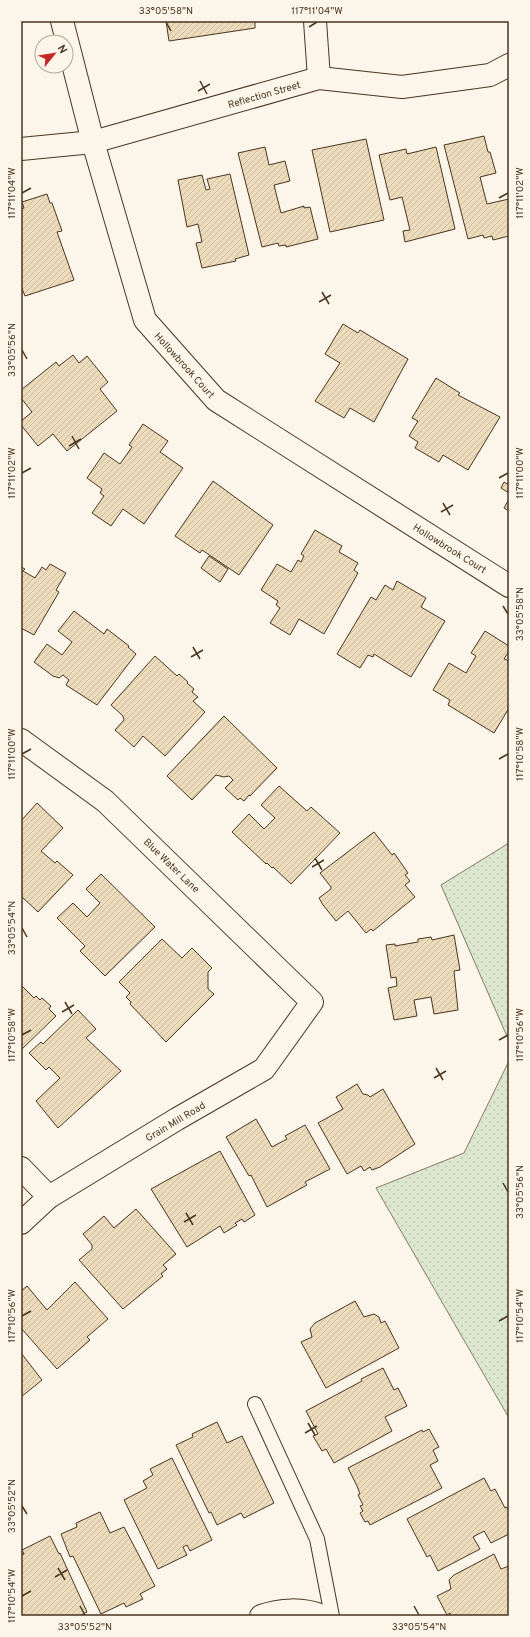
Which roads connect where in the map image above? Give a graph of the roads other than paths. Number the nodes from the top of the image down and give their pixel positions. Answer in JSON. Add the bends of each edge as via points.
{"nodes":[{"id":1,"x":62,"y":21,"type":"edge"},
{"id":2,"x":315,"y":21,"type":"edge"},
{"id":3,"x":509,"y":65,"type":"edge"},
{"id":4,"x":319,"y":78,"type":"junction"},
{"id":5,"x":93,"y":142,"type":"junction"},
{"id":6,"x":21,"y":149,"type":"edge"},
{"id":7,"x":509,"y":586,"type":"edge"},
{"id":8,"x":21,"y":740,"type":"edge"},
{"id":9,"x":312,"y":1002,"type":"joint"},
{"id":10,"x":21,"y":1168,"type":"edge"},
{"id":11,"x":49,"y":1197,"type":"junction"},
{"id":12,"x":21,"y":1223,"type":"edge"},
{"id":13,"x":255,"y":1404,"type":"dead end"},
{"id":14,"x":261,"y":1616,"type":"edge"},
{"id":15,"x":322,"y":1616,"type":"edge"},
{"id":16,"x":332,"y":1616,"type":"edge"}],
"edges":[{"from":1,"to":5,"type":"street","name":"Hollowbrook Court"},
{"from":2,"to":4,"type":"street"},
{"from":3,"to":4,"type":"street","name":"Reflection Street","via":[[490,75],[402,87]]},
{"from":4,"to":5,"type":"street","name":"Reflection Street"},
{"from":5,"to":6,"type":"street","name":"Reflection Street"},
{"from":5,"to":7,"type":"street","name":"Hollowbrook Court","via":[[144,320],[216,400]]},
{"from":8,"to":9,"type":"street","name":"Blue Water Lane","via":[[106,800]]},
{"from":9,"to":11,"type":"street","name":"Grain Mill Road","via":[[264,1069]]},
{"from":10,"to":11,"type":"street"},
{"from":11,"to":12,"type":"street","name":"Grain Mill Road"},
{"from":13,"to":16,"type":"lane","via":[[317,1539]]},
{"from":14,"to":15,"type":"street","via":[[280,1611],[300,1611]]}]}
